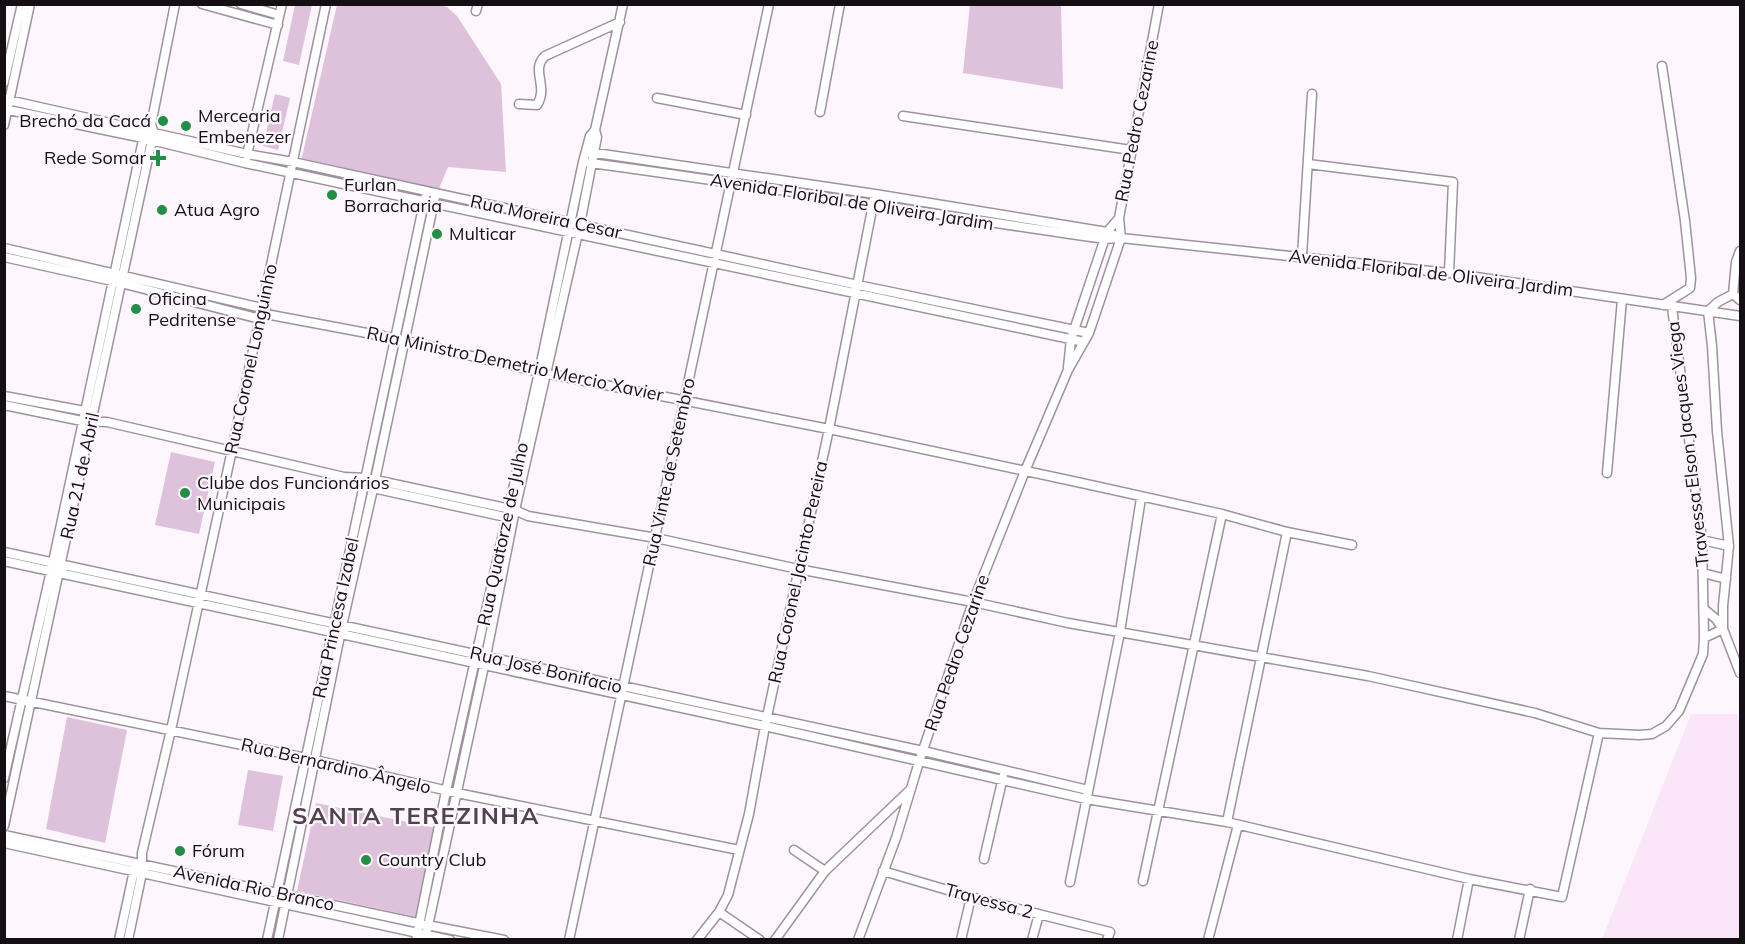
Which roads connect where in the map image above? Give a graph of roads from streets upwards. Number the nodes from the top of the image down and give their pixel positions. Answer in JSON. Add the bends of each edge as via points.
{"nodes":[{"id":1,"x":22,"y":4,"type":"edge"},
{"id":2,"x":30,"y":4,"type":"edge"},
{"id":3,"x":175,"y":4,"type":"edge"},
{"id":4,"x":202,"y":4,"type":"edge"},
{"id":5,"x":241,"y":4,"type":"edge"},
{"id":6,"x":282,"y":4,"type":"edge"},
{"id":7,"x":326,"y":4,"type":"edge"},
{"id":8,"x":623,"y":4,"type":"edge"},
{"id":9,"x":769,"y":4,"type":"edge"},
{"id":10,"x":840,"y":4,"type":"edge"},
{"id":11,"x":1159,"y":4,"type":"edge"},
{"id":12,"x":279,"y":15,"type":"junction"},
{"id":13,"x":620,"y":22,"type":"junction"},
{"id":14,"x":278,"y":26,"type":"junction"},
{"id":15,"x":20,"y":34,"type":"junction"},
{"id":16,"x":1662,"y":66,"type":"dead end"},
{"id":17,"x":4,"y":82,"type":"edge"},
{"id":18,"x":1312,"y":94,"type":"dead end"},
{"id":19,"x":657,"y":98,"type":"dead end"},
{"id":20,"x":7,"y":104,"type":"edge"},
{"id":21,"x":519,"y":104,"type":"dead end"},
{"id":22,"x":820,"y":112,"type":"dead end"},
{"id":23,"x":746,"y":115,"type":"junction"},
{"id":24,"x":903,"y":116,"type":"dead end"},
{"id":25,"x":4,"y":126,"type":"edge"},
{"id":26,"x":149,"y":133,"type":"junction"},
{"id":27,"x":1131,"y":150,"type":"junction"},
{"id":28,"x":589,"y":152,"type":"junction"},
{"id":29,"x":246,"y":154,"type":"junction"},
{"id":30,"x":293,"y":162,"type":"junction"},
{"id":31,"x":245,"y":163,"type":"junction"},
{"id":32,"x":587,"y":163,"type":"junction"},
{"id":33,"x":664,"y":163,"type":"junction"},
{"id":34,"x":1308,"y":164,"type":"junction"},
{"id":35,"x":290,"y":173,"type":"junction"},
{"id":36,"x":662,"y":173,"type":"junction"},
{"id":37,"x":734,"y":173,"type":"junction"},
{"id":38,"x":731,"y":183,"type":"junction"},
{"id":39,"x":817,"y":190,"type":"junction"},
{"id":40,"x":431,"y":192,"type":"junction"},
{"id":41,"x":875,"y":194,"type":"junction"},
{"id":42,"x":429,"y":202,"type":"junction"},
{"id":43,"x":874,"y":206,"type":"junction"},
{"id":44,"x":1119,"y":218,"type":"junction"},
{"id":45,"x":575,"y":223,"type":"junction"},
{"id":46,"x":573,"y":234,"type":"junction"},
{"id":47,"x":1105,"y":235,"type":"junction"},
{"id":48,"x":1121,"y":238,"type":"junction"},
{"id":49,"x":4,"y":248,"type":"edge"},
{"id":50,"x":1740,"y":251,"type":"edge"},
{"id":51,"x":718,"y":254,"type":"junction"},
{"id":52,"x":1302,"y":256,"type":"junction"},
{"id":53,"x":4,"y":257,"type":"edge"},
{"id":54,"x":48,"y":263,"type":"junction"},
{"id":55,"x":716,"y":263,"type":"junction"},
{"id":56,"x":1449,"y":273,"type":"junction"},
{"id":57,"x":118,"y":278,"type":"junction"},
{"id":58,"x":858,"y":285,"type":"junction"},
{"id":59,"x":1089,"y":285,"type":"junction"},
{"id":60,"x":1104,"y":289,"type":"junction"},
{"id":61,"x":1733,"y":294,"type":"junction"},
{"id":62,"x":856,"y":295,"type":"junction"},
{"id":63,"x":1622,"y":299,"type":"junction"},
{"id":64,"x":1740,"y":300,"type":"edge"},
{"id":65,"x":1662,"y":305,"type":"junction"},
{"id":66,"x":1672,"y":307,"type":"junction"},
{"id":67,"x":262,"y":308,"type":"junction"},
{"id":68,"x":1708,"y":311,"type":"junction"},
{"id":69,"x":271,"y":315,"type":"junction"},
{"id":70,"x":1740,"y":315,"type":"edge"},
{"id":71,"x":260,"y":319,"type":"junction"},
{"id":72,"x":1089,"y":333,"type":"junction"},
{"id":73,"x":1072,"y":334,"type":"junction"},
{"id":74,"x":400,"y":339,"type":"junction"},
{"id":75,"x":1084,"y":342,"type":"junction"},
{"id":76,"x":1068,"y":370,"type":"junction"},
{"id":77,"x":543,"y":372,"type":"junction"},
{"id":78,"x":4,"y":396,"type":"edge"},
{"id":79,"x":15,"y":398,"type":"junction"},
{"id":80,"x":685,"y":399,"type":"junction"},
{"id":81,"x":8,"y":406,"type":"edge"},
{"id":82,"x":84,"y":411,"type":"junction"},
{"id":83,"x":93,"y":418,"type":"junction"},
{"id":84,"x":82,"y":421,"type":"junction"},
{"id":85,"x":829,"y":429,"type":"junction"},
{"id":86,"x":232,"y":450,"type":"junction"},
{"id":87,"x":1025,"y":471,"type":"junction"},
{"id":88,"x":1607,"y":473,"type":"dead end"},
{"id":89,"x":370,"y":483,"type":"junction"},
{"id":90,"x":1142,"y":498,"type":"junction"},
{"id":91,"x":510,"y":514,"type":"junction"},
{"id":92,"x":1222,"y":514,"type":"junction"},
{"id":93,"x":1287,"y":532,"type":"junction"},
{"id":94,"x":656,"y":538,"type":"junction"},
{"id":95,"x":1702,"y":540,"type":"junction"},
{"id":96,"x":1352,"y":545,"type":"dead end"},
{"id":97,"x":1729,"y":546,"type":"junction"},
{"id":98,"x":4,"y":552,"type":"edge"},
{"id":99,"x":4,"y":561,"type":"edge"},
{"id":100,"x":56,"y":568,"type":"junction"},
{"id":101,"x":798,"y":569,"type":"junction"},
{"id":102,"x":1703,"y":573,"type":"junction"},
{"id":103,"x":1726,"y":579,"type":"junction"},
{"id":104,"x":198,"y":599,"type":"junction"},
{"id":105,"x":973,"y":602,"type":"junction"},
{"id":106,"x":48,"y":604,"type":"junction"},
{"id":107,"x":1704,"y":609,"type":"junction"},
{"id":108,"x":1716,"y":619,"type":"junction"},
{"id":109,"x":337,"y":629,"type":"junction"},
{"id":110,"x":1723,"y":630,"type":"junction"},
{"id":111,"x":1120,"y":632,"type":"junction"},
{"id":112,"x":1704,"y":634,"type":"junction"},
{"id":113,"x":1194,"y":645,"type":"junction"},
{"id":114,"x":1260,"y":656,"type":"junction"},
{"id":115,"x":481,"y":660,"type":"junction"},
{"id":116,"x":30,"y":663,"type":"junction"},
{"id":117,"x":39,"y":666,"type":"junction"},
{"id":118,"x":1740,"y":673,"type":"edge"},
{"id":119,"x":621,"y":691,"type":"junction"},
{"id":120,"x":4,"y":696,"type":"edge"},
{"id":121,"x":21,"y":700,"type":"junction"},
{"id":122,"x":31,"y":702,"type":"junction"},
{"id":123,"x":466,"y":703,"type":"junction"},
{"id":124,"x":476,"y":706,"type":"junction"},
{"id":125,"x":766,"y":722,"type":"junction"},
{"id":126,"x":171,"y":730,"type":"junction"},
{"id":127,"x":1599,"y":733,"type":"junction"},
{"id":128,"x":456,"y":750,"type":"junction"},
{"id":129,"x":466,"y":752,"type":"junction"},
{"id":130,"x":922,"y":752,"type":"junction"},
{"id":131,"x":310,"y":759,"type":"junction"},
{"id":132,"x":919,"y":762,"type":"junction"},
{"id":133,"x":1004,"y":775,"type":"junction"},
{"id":134,"x":4,"y":778,"type":"edge"},
{"id":135,"x":911,"y":789,"type":"junction"},
{"id":136,"x":447,"y":791,"type":"junction"},
{"id":137,"x":457,"y":793,"type":"junction"},
{"id":138,"x":1087,"y":794,"type":"junction"},
{"id":139,"x":1159,"y":810,"type":"junction"},
{"id":140,"x":594,"y":821,"type":"junction"},
{"id":141,"x":1227,"y":822,"type":"junction"},
{"id":142,"x":1238,"y":825,"type":"junction"},
{"id":143,"x":4,"y":826,"type":"edge"},
{"id":144,"x":4,"y":835,"type":"edge"},
{"id":145,"x":436,"y":842,"type":"junction"},
{"id":146,"x":4,"y":843,"type":"edge"},
{"id":147,"x":446,"y":845,"type":"junction"},
{"id":148,"x":40,"y":847,"type":"junction"},
{"id":149,"x":739,"y":850,"type":"junction"},
{"id":150,"x":794,"y":850,"type":"dead end"},
{"id":151,"x":984,"y":859,"type":"dead end"},
{"id":152,"x":139,"y":867,"type":"junction"},
{"id":153,"x":825,"y":871,"type":"junction"},
{"id":154,"x":883,"y":871,"type":"junction"},
{"id":155,"x":434,"y":877,"type":"junction"},
{"id":156,"x":1469,"y":879,"type":"junction"},
{"id":157,"x":1143,"y":881,"type":"dead end"},
{"id":158,"x":1070,"y":882,"type":"dead end"},
{"id":159,"x":1530,"y":889,"type":"junction"},
{"id":160,"x":971,"y":897,"type":"junction"},
{"id":161,"x":275,"y":898,"type":"junction"},
{"id":162,"x":286,"y":900,"type":"junction"},
{"id":163,"x":129,"y":912,"type":"junction"},
{"id":164,"x":719,"y":912,"type":"junction"},
{"id":165,"x":1039,"y":914,"type":"junction"},
{"id":166,"x":422,"y":933,"type":"edge"},
{"id":167,"x":119,"y":939,"type":"edge"},
{"id":168,"x":128,"y":939,"type":"edge"},
{"id":169,"x":267,"y":939,"type":"edge"},
{"id":170,"x":278,"y":939,"type":"edge"},
{"id":171,"x":450,"y":939,"type":"edge"},
{"id":172,"x":504,"y":939,"type":"edge"},
{"id":173,"x":569,"y":939,"type":"edge"},
{"id":174,"x":697,"y":939,"type":"edge"},
{"id":175,"x":760,"y":939,"type":"edge"},
{"id":176,"x":775,"y":939,"type":"edge"},
{"id":177,"x":858,"y":939,"type":"edge"},
{"id":178,"x":961,"y":939,"type":"edge"},
{"id":179,"x":1032,"y":939,"type":"edge"},
{"id":180,"x":1107,"y":939,"type":"edge"},
{"id":181,"x":1208,"y":939,"type":"edge"},
{"id":182,"x":1457,"y":939,"type":"edge"},
{"id":183,"x":1519,"y":939,"type":"edge"}],
"edges":[{"from":1,"to":15,"type":"street"},
{"from":2,"to":15,"type":"street"},
{"from":3,"to":26,"type":"street","name":"Rua 21 de Abril"},
{"from":4,"to":14,"type":"street"},
{"from":5,"to":12,"type":"street"},
{"from":6,"to":12,"type":"street"},
{"from":7,"to":30,"type":"street","name":"Rua Coronel Longuinho"},
{"from":8,"to":13,"type":"street","name":"Rua Quatorze de Julho"},
{"from":9,"to":23,"type":"street","name":"Rua Vinte de Setembro"},
{"from":10,"to":22,"type":"street"},
{"from":11,"to":27,"type":"street","name":"Rua Pedro Cezarine"},
{"from":12,"to":14,"type":"street"},
{"from":13,"to":21,"type":"street","via":[[545,56],[538,68],[541,99],[537,105]]},
{"from":13,"to":28,"type":"street","name":"Rua Quatorze de Julho"},
{"from":14,"to":29,"type":"street"},
{"from":15,"to":17,"type":"street"},
{"from":15,"to":20,"type":"street"},
{"from":16,"to":65,"type":"street","via":[[1691,278],[1690,288]]},
{"from":18,"to":34,"type":"street"},
{"from":19,"to":23,"type":"street"},
{"from":20,"to":25,"type":"street"},
{"from":20,"to":26,"type":"street","name":"Rua Moreira Cesar"},
{"from":23,"to":37,"type":"street","name":"Rua Vinte de Setembro"},
{"from":24,"to":27,"type":"street"},
{"from":26,"to":29,"type":"street","name":"Rua Moreira Cesar"},
{"from":26,"to":31,"type":"street","name":"Rua Moreira Cesar"},
{"from":26,"to":57,"type":"street","name":"Rua 21 de Abril"},
{"from":27,"to":44,"type":"street","name":"Rua Pedro Cezarine"},
{"from":28,"to":32,"type":"street","name":"Rua Quatorze de Julho"},
{"from":28,"to":33,"type":"street","name":"Avenida Floribal de Oliveira Jardim"},
{"from":29,"to":30,"type":"street","name":"Rua Moreira Cesar"},
{"from":29,"to":31,"type":"street"},
{"from":30,"to":35,"type":"street","name":"Rua Coronel Longuinho"},
{"from":30,"to":40,"type":"street","name":"Rua Moreira Cesar"},
{"from":31,"to":35,"type":"street","name":"Rua Moreira Cesar"},
{"from":32,"to":36,"type":"street","name":"Avenida Floribal de Oliveira Jardim"},
{"from":32,"to":45,"type":"street","name":"Rua Quatorze de Julho"},
{"from":33,"to":36,"type":"street"},
{"from":33,"to":37,"type":"street","name":"Avenida Floribal de Oliveira Jardim"},
{"from":34,"to":52,"type":"street"},
{"from":34,"to":56,"type":"street","via":[[1453,182]]},
{"from":35,"to":42,"type":"street","name":"Rua Moreira Cesar"},
{"from":35,"to":67,"type":"street","name":"Rua Coronel Longuinho"},
{"from":36,"to":38,"type":"street","name":"Avenida Floribal de Oliveira Jardim"},
{"from":37,"to":38,"type":"street","name":"Rua Vinte de Setembro"},
{"from":37,"to":39,"type":"street","name":"Avenida Floribal de Oliveira Jardim"},
{"from":38,"to":39,"type":"street","name":"Avenida Floribal de Oliveira Jardim"},
{"from":38,"to":51,"type":"street","name":"Rua Vinte de Setembro"},
{"from":39,"to":41,"type":"street","name":"Avenida Floribal de Oliveira Jardim"},
{"from":39,"to":43,"type":"street","name":"Avenida Floribal de Oliveira Jardim"},
{"from":40,"to":42,"type":"street","name":"Rua Princesa Izabel"},
{"from":40,"to":45,"type":"street","name":"Rua Moreira Cesar"},
{"from":41,"to":43,"type":"street","name":"Rua Coronel Jacinto Pereira"},
{"from":41,"to":47,"type":"street","name":"Avenida Floribal de Oliveira Jardim"},
{"from":42,"to":46,"type":"street","name":"Rua Moreira Cesar"},
{"from":42,"to":74,"type":"street","name":"Rua Princesa Izabel"},
{"from":43,"to":47,"type":"street","name":"Avenida Floribal de Oliveira Jardim"},
{"from":43,"to":58,"type":"street","name":"Rua Coronel Jacinto Pereira"},
{"from":44,"to":47,"type":"street","name":"Rua Pedro Cezarine"},
{"from":44,"to":48,"type":"street"},
{"from":45,"to":46,"type":"street","name":"Rua Quatorze de Julho"},
{"from":45,"to":51,"type":"street","name":"Rua Moreira Cesar"},
{"from":46,"to":55,"type":"street","name":"Rua Moreira Cesar"},
{"from":46,"to":77,"type":"street","name":"Rua Quatorze de Julho"},
{"from":47,"to":48,"type":"street","name":"Avenida Floribal de Oliveira Jardim"},
{"from":47,"to":59,"type":"street","name":"Rua Pedro Cezarine"},
{"from":48,"to":52,"type":"street","name":"Avenida Floribal de Oliveira Jardim"},
{"from":48,"to":60,"type":"street","name":"Rua Pedro Cezarine"},
{"from":49,"to":54,"type":"street","name":"Rua Ministro Demetrio Mercio Xavier"},
{"from":50,"to":61,"type":"street"},
{"from":51,"to":55,"type":"street","name":"Rua Vinte de Setembro"},
{"from":51,"to":58,"type":"street","name":"Rua Moreira Cesar"},
{"from":52,"to":56,"type":"street","name":"Avenida Floribal de Oliveira Jardim"},
{"from":53,"to":54,"type":"street","name":"Rua Ministro Demetrio Mercio Xavier"},
{"from":54,"to":57,"type":"street","name":"Rua Ministro Demetrio Mercio Xavier"},
{"from":55,"to":62,"type":"street","name":"Rua Moreira Cesar"},
{"from":55,"to":80,"type":"street","name":"Rua Vinte de Setembro"},
{"from":56,"to":63,"type":"street","name":"Avenida Floribal de Oliveira Jardim"},
{"from":57,"to":67,"type":"street","name":"Rua Ministro Demetrio Mercio Xavier"},
{"from":57,"to":71,"type":"street","name":"Rua Ministro Demetrio Mercio Xavier"},
{"from":57,"to":82,"type":"street","name":"Rua 21 de Abril"},
{"from":57,"to":83,"type":"street","name":"Rua 21 de Abril"},
{"from":58,"to":62,"type":"street","name":"Rua Coronel Jacinto Pereira"},
{"from":58,"to":73,"type":"street","name":"Rua Moreira Cesar"},
{"from":59,"to":60,"type":"street"},
{"from":59,"to":73,"type":"street","name":"Rua Pedro Cezarine"},
{"from":60,"to":72,"type":"street","name":"Rua Pedro Cezarine"},
{"from":61,"to":64,"type":"street"},
{"from":61,"to":68,"type":"street"},
{"from":62,"to":73,"type":"street","name":"Rua Moreira Cesar"},
{"from":62,"to":85,"type":"street","name":"Rua Coronel Jacinto Pereira"},
{"from":63,"to":65,"type":"street","name":"Avenida Floribal de Oliveira Jardim"},
{"from":63,"to":88,"type":"street"},
{"from":65,"to":66,"type":"street","name":"Avenida Floribal de Oliveira Jardim"},
{"from":66,"to":68,"type":"street","name":"Avenida Floribal de Oliveira Jardim"},
{"from":66,"to":95,"type":"street","name":"Travessa Elson Jacques Viega"},
{"from":67,"to":69,"type":"street","name":"Rua Ministro Demetrio Mercio Xavier"},
{"from":67,"to":71,"type":"street","name":"Rua Coronel Longuinho"},
{"from":68,"to":70,"type":"street","name":"Avenida Floribal de Oliveira Jardim"},
{"from":68,"to":97,"type":"street"},
{"from":69,"to":71,"type":"street"},
{"from":69,"to":74,"type":"street","name":"Rua Ministro Demetrio Mercio Xavier"},
{"from":71,"to":86,"type":"street","name":"Rua Coronel Longuinho"},
{"from":72,"to":73,"type":"street","name":"Rua Moreira Cesar"},
{"from":72,"to":75,"type":"street","name":"Rua Pedro Cezarine"},
{"from":73,"to":75,"type":"street","name":"Rua Moreira Cesar"},
{"from":73,"to":76,"type":"street","name":"Rua Pedro Cezarine"},
{"from":74,"to":77,"type":"street","name":"Rua Ministro Demetrio Mercio Xavier"},
{"from":74,"to":89,"type":"street","name":"Rua Princesa Izabel"},
{"from":75,"to":76,"type":"street","name":"Rua Pedro Cezarine"},
{"from":76,"to":87,"type":"street","name":"Rua Pedro Cezarine"},
{"from":77,"to":80,"type":"street","name":"Rua Ministro Demetrio Mercio Xavier"},
{"from":77,"to":91,"type":"street","name":"Rua Quatorze de Julho"},
{"from":78,"to":79,"type":"street"},
{"from":79,"to":81,"type":"street"},
{"from":79,"to":82,"type":"street"},
{"from":80,"to":85,"type":"street","name":"Rua Ministro Demetrio Mercio Xavier"},
{"from":80,"to":94,"type":"street","name":"Rua Vinte de Setembro"},
{"from":81,"to":84,"type":"street"},
{"from":82,"to":83,"type":"street"},
{"from":82,"to":84,"type":"street","name":"Rua 21 de Abril"},
{"from":83,"to":84,"type":"street"},
{"from":83,"to":86,"type":"street","name":"Travessa Elson Jacques Viega"},
{"from":83,"to":100,"type":"street","name":"Rua 21 de Abril"},
{"from":84,"to":100,"type":"street","name":"Rua 21 de Abril"},
{"from":85,"to":87,"type":"street","name":"Rua Ministro Demetrio Mercio Xavier"},
{"from":85,"to":101,"type":"street","name":"Rua Coronel Jacinto Pereira"},
{"from":86,"to":89,"type":"street","name":"Travessa Elson Jacques Viega"},
{"from":86,"to":104,"type":"street","name":"Rua Coronel Longuinho"},
{"from":87,"to":90,"type":"street","name":"Rua Ministro Demetrio Mercio Xavier"},
{"from":87,"to":105,"type":"street","name":"Rua Pedro Cezarine"},
{"from":89,"to":91,"type":"street","name":"Travessa Elson Jacques Viega"},
{"from":89,"to":109,"type":"street","name":"Rua Princesa Izabel"},
{"from":90,"to":92,"type":"street","name":"Rua Ministro Demetrio Mercio Xavier"},
{"from":90,"to":111,"type":"street"},
{"from":91,"to":94,"type":"street","name":"Travessa Elson Jacques Viega"},
{"from":91,"to":115,"type":"street","name":"Rua Quatorze de Julho"},
{"from":92,"to":93,"type":"street","name":"Rua Ministro Demetrio Mercio Xavier"},
{"from":92,"to":113,"type":"street"},
{"from":93,"to":96,"type":"street","name":"Rua Ministro Demetrio Mercio Xavier"},
{"from":93,"to":114,"type":"street"},
{"from":94,"to":101,"type":"street","name":"Travessa Elson Jacques Viega"},
{"from":94,"to":119,"type":"street","name":"Rua Vinte de Setembro"},
{"from":95,"to":97,"type":"street"},
{"from":95,"to":102,"type":"street","name":"Travessa Elson Jacques Viega"},
{"from":97,"to":103,"type":"street"},
{"from":98,"to":100,"type":"street","name":"Rua José Bonifacio"},
{"from":99,"to":100,"type":"street","name":"Rua José Bonifacio"},
{"from":100,"to":104,"type":"street","name":"Rua José Bonifacio"},
{"from":100,"to":106,"type":"street","name":"Rua 21 de Abril"},
{"from":101,"to":105,"type":"street","name":"Travessa Elson Jacques Viega"},
{"from":101,"to":125,"type":"street","name":"Rua Coronel Jacinto Pereira"},
{"from":102,"to":103,"type":"street"},
{"from":102,"to":107,"type":"street","name":"Travessa Elson Jacques Viega"},
{"from":103,"to":110,"type":"street"},
{"from":104,"to":109,"type":"street","name":"Rua José Bonifacio"},
{"from":104,"to":126,"type":"street","name":"Rua Coronel Longuinho"},
{"from":105,"to":111,"type":"street","name":"Travessa Elson Jacques Viega"},
{"from":105,"to":130,"type":"street","name":"Rua Pedro Cezarine"},
{"from":106,"to":116,"type":"street","name":"Rua 21 de Abril"},
{"from":106,"to":117,"type":"street","name":"Rua 21 de Abril"},
{"from":107,"to":108,"type":"street"},
{"from":107,"to":112,"type":"street","name":"Travessa Elson Jacques Viega"},
{"from":108,"to":110,"type":"street"},
{"from":108,"to":112,"type":"street"},
{"from":109,"to":115,"type":"street","name":"Rua José Bonifacio"},
{"from":109,"to":131,"type":"street","name":"Rua Princesa Izabel"},
{"from":110,"to":112,"type":"street"},
{"from":110,"to":118,"type":"street"},
{"from":111,"to":113,"type":"street","name":"Travessa Elson Jacques Viega"},
{"from":111,"to":138,"type":"street"},
{"from":112,"to":127,"type":"street","name":"Travessa Elson Jacques Viega","via":[[1703,654],[1679,711],[1666,726],[1646,735]]},
{"from":113,"to":114,"type":"street","name":"Travessa Elson Jacques Viega"},
{"from":113,"to":139,"type":"street"},
{"from":114,"to":127,"type":"street","name":"Travessa Elson Jacques Viega","via":[[1535,713]]},
{"from":114,"to":141,"type":"street"},
{"from":115,"to":119,"type":"street","name":"Rua José Bonifacio"},
{"from":115,"to":123,"type":"street","name":"Rua Quatorze de Julho"},
{"from":115,"to":124,"type":"street","name":"Rua Quatorze de Julho"},
{"from":116,"to":117,"type":"street"},
{"from":116,"to":121,"type":"street","name":"Rua 21 de Abril"},
{"from":117,"to":122,"type":"street","name":"Rua 21 de Abril"},
{"from":119,"to":125,"type":"street","name":"Rua José Bonifacio"},
{"from":119,"to":140,"type":"street","name":"Rua Vinte de Setembro"},
{"from":120,"to":121,"type":"street","name":"Rua Bernardino Ângelo"},
{"from":121,"to":122,"type":"street","name":"Rua Bernardino Ângelo"},
{"from":121,"to":134,"type":"street","name":"Rua 21 de Abril"},
{"from":122,"to":126,"type":"street","name":"Rua Bernardino Ângelo"},
{"from":122,"to":143,"type":"street","name":"Rua 21 de Abril"},
{"from":123,"to":124,"type":"street"},
{"from":123,"to":128,"type":"street","name":"Rua Quatorze de Julho"},
{"from":124,"to":129,"type":"street","name":"Rua Quatorze de Julho"},
{"from":125,"to":130,"type":"street","name":"Rua José Bonifacio"},
{"from":125,"to":132,"type":"street","name":"Rua José Bonifacio"},
{"from":125,"to":149,"type":"street","name":"Rua Coronel Jacinto Pereira"},
{"from":126,"to":131,"type":"street","name":"Rua Bernardino Ângelo"},
{"from":126,"to":152,"type":"street","name":"Rua Coronel Longuinho"},
{"from":127,"to":159,"type":"street","name":"Rua José Bonifacio","via":[[1563,897]]},
{"from":128,"to":129,"type":"street"},
{"from":128,"to":136,"type":"street","name":"Rua Quatorze de Julho"},
{"from":129,"to":137,"type":"street","name":"Rua Quatorze de Julho"},
{"from":130,"to":132,"type":"street","name":"Rua Pedro Cezarine"},
{"from":130,"to":133,"type":"street","name":"Rua José Bonifacio"},
{"from":131,"to":136,"type":"street","name":"Rua Bernardino Ângelo"},
{"from":131,"to":161,"type":"street","name":"Rua Princesa Izabel"},
{"from":131,"to":162,"type":"street","name":"Rua Princesa Izabel"},
{"from":132,"to":133,"type":"street","name":"Rua José Bonifacio"},
{"from":132,"to":135,"type":"street","name":"Rua Pedro Cezarine"},
{"from":133,"to":138,"type":"street","name":"Rua José Bonifacio"},
{"from":133,"to":151,"type":"street"},
{"from":135,"to":153,"type":"street"},
{"from":135,"to":154,"type":"street","name":"Rua Pedro Cezarine"},
{"from":136,"to":137,"type":"street","name":"Rua Bernardino Ângelo"},
{"from":136,"to":145,"type":"street","name":"Rua Quatorze de Julho"},
{"from":137,"to":140,"type":"street","name":"Rua Bernardino Ângelo"},
{"from":137,"to":147,"type":"street","name":"Rua Quatorze de Julho"},
{"from":138,"to":139,"type":"street","name":"Rua José Bonifacio"},
{"from":138,"to":158,"type":"street"},
{"from":139,"to":141,"type":"street","name":"Rua José Bonifacio"},
{"from":139,"to":157,"type":"street"},
{"from":140,"to":149,"type":"street","name":"Rua Bernardino Ângelo"},
{"from":140,"to":173,"type":"street","name":"Rua Vinte de Setembro"},
{"from":141,"to":142,"type":"street","name":"Rua José Bonifacio"},
{"from":142,"to":156,"type":"street","name":"Rua José Bonifacio"},
{"from":142,"to":181,"type":"street"},
{"from":144,"to":148,"type":"street","name":"Avenida Rio Branco"},
{"from":145,"to":147,"type":"street"},
{"from":145,"to":155,"type":"street","name":"Rua Quatorze de Julho"},
{"from":146,"to":148,"type":"street","name":"Avenida Rio Branco"},
{"from":147,"to":155,"type":"street","name":"Rua Quatorze de Julho"},
{"from":148,"to":152,"type":"street","name":"Avenida Rio Branco"},
{"from":149,"to":164,"type":"street","name":"Rua Coronel Jacinto Pereira","via":[[728,895]]},
{"from":150,"to":153,"type":"street"},
{"from":152,"to":161,"type":"street","name":"Avenida Rio Branco"},
{"from":152,"to":163,"type":"street","name":"Rua Coronel Longuinho"},
{"from":153,"to":176,"type":"street"},
{"from":154,"to":160,"type":"street","name":"Travessa 2"},
{"from":154,"to":177,"type":"street","name":"Rua Pedro Cezarine"},
{"from":155,"to":166,"type":"street","name":"Rua Quatorze de Julho"},
{"from":156,"to":159,"type":"street","name":"Rua José Bonifacio"},
{"from":156,"to":182,"type":"street"},
{"from":159,"to":183,"type":"street"},
{"from":160,"to":165,"type":"street","name":"Travessa 2"},
{"from":160,"to":178,"type":"street"},
{"from":161,"to":162,"type":"street","name":"Avenida Rio Branco"},
{"from":161,"to":169,"type":"street","name":"Rua Princesa Izabel"},
{"from":162,"to":166,"type":"street","name":"Avenida Rio Branco"},
{"from":162,"to":170,"type":"street","name":"Rua Princesa Izabel"},
{"from":163,"to":167,"type":"street","name":"Rua Coronel Longuinho"},
{"from":163,"to":168,"type":"street","name":"Rua Coronel Longuinho"},
{"from":164,"to":174,"type":"street","name":"Rua Coronel Jacinto Pereira"},
{"from":164,"to":175,"type":"street"},
{"from":165,"to":179,"type":"street"},
{"from":165,"to":180,"type":"street","name":"Travessa 2","via":[[1110,932]]},
{"from":166,"to":171,"type":"street","name":"Avenida Rio Branco"},
{"from":166,"to":172,"type":"street","name":"Avenida Rio Branco"}]}
